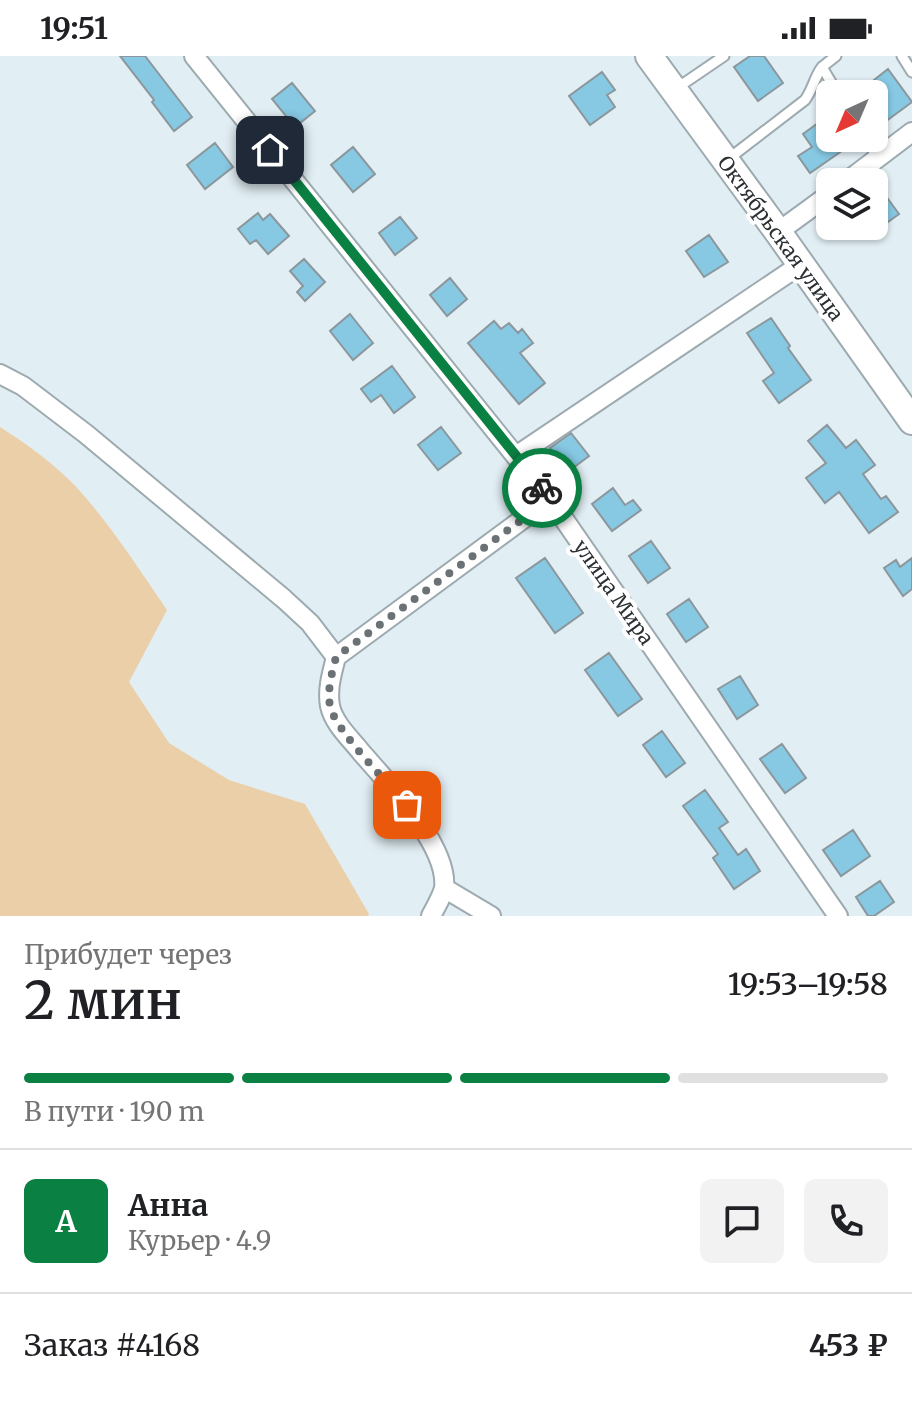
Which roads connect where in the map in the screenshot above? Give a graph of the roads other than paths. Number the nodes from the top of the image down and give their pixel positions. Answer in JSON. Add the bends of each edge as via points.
{"nodes":[{"id":1,"x":194,"y":56,"type":"edge"},
{"id":2,"x":649,"y":56,"type":"edge"},
{"id":3,"x":724,"y":56,"type":"edge"},
{"id":4,"x":836,"y":56,"type":"edge"},
{"id":5,"x":902,"y":56,"type":"edge"},
{"id":6,"x":822,"y":67,"type":"junction"},
{"id":7,"x":912,"y":72,"type":"edge"},
{"id":8,"x":830,"y":80,"type":"edge"},
{"id":9,"x":673,"y":91,"type":"junction"},
{"id":10,"x":912,"y":132,"type":"edge"},
{"id":11,"x":874,"y":152,"type":"edge"},
{"id":12,"x":878,"y":159,"type":"junction"},
{"id":13,"x":726,"y":161,"type":"junction"},
{"id":14,"x":865,"y":168,"type":"edge"},
{"id":15,"x":816,"y":204,"type":"edge"},
{"id":16,"x":778,"y":232,"type":"junction"},
{"id":17,"x":800,"y":265,"type":"junction"},
{"id":18,"x":0,"y":374,"type":"edge"},
{"id":19,"x":910,"y":413,"type":"edge"},
{"id":20,"x":516,"y":456,"type":"junction"},
{"id":21,"x":550,"y":499,"type":"junction"},
{"id":22,"x":336,"y":657,"type":"junction"},
{"id":23,"x":444,"y":888,"type":"junction"},
{"id":24,"x":431,"y":916,"type":"edge"},
{"id":25,"x":491,"y":916,"type":"edge"},
{"id":26,"x":838,"y":916,"type":"edge"}],
"edges":[{"from":1,"to":20,"type":"street","name":"улица Мира"},
{"from":2,"to":9,"type":"street","name":"Октябрьская улица"},
{"from":3,"to":9,"type":"lane"},
{"from":4,"to":6,"type":"lane"},
{"from":5,"to":7,"type":"lane"},
{"from":6,"to":8,"type":"lane"},
{"from":6,"to":13,"type":"lane","via":[[805,100]]},
{"from":9,"to":13,"type":"street","name":"Октябрьская улица"},
{"from":10,"to":12,"type":"street"},
{"from":11,"to":12,"type":"lane"},
{"from":12,"to":14,"type":"street"},
{"from":13,"to":16,"type":"street","name":"Октябрьская улица"},
{"from":15,"to":16,"type":"street"},
{"from":16,"to":17,"type":"street","name":"Октябрьская улица"},
{"from":17,"to":19,"type":"street","name":"Октябрьская улица"},
{"from":17,"to":20,"type":"street"},
{"from":18,"to":22,"type":"street","via":[[86,434],[261,580],[310,623]]},
{"from":20,"to":21,"type":"street","name":"улица Мира"},
{"from":21,"to":22,"type":"street"},
{"from":21,"to":26,"type":"street","name":"улица Мира"},
{"from":22,"to":23,"type":"street","via":[[331,708],[340,727],[428,836]]},
{"from":23,"to":24,"type":"street"},
{"from":23,"to":25,"type":"street"}]}
